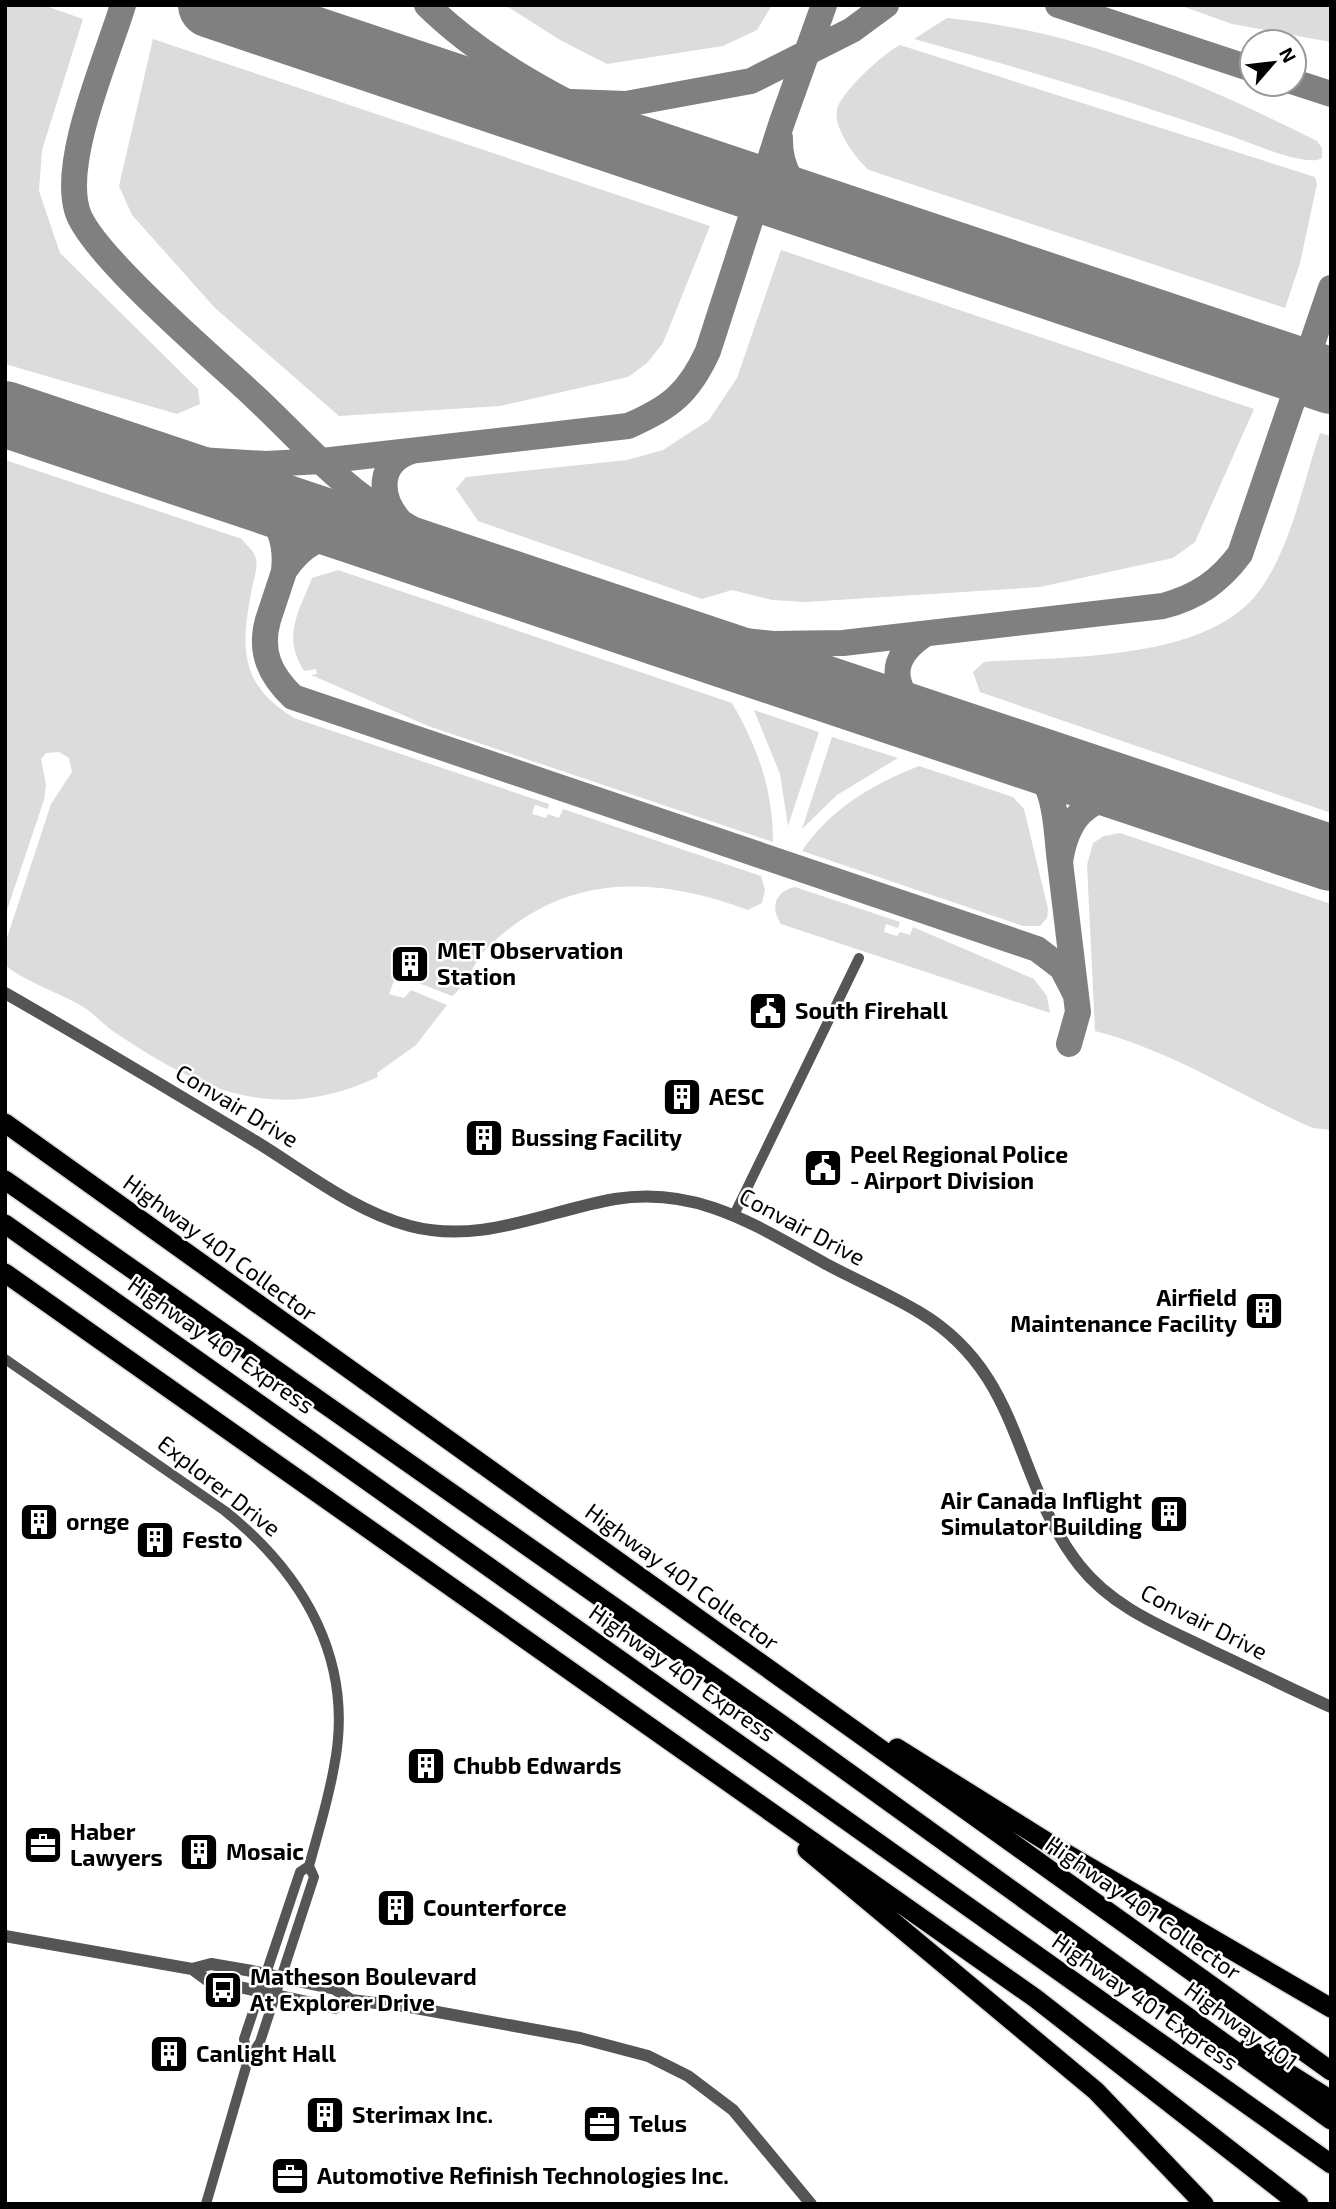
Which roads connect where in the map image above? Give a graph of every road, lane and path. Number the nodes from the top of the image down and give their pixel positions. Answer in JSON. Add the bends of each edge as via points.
{"nodes":[{"id":1,"x":859,"y":958,"type":"dead end"},
{"id":2,"x":5,"y":993,"type":"edge"},
{"id":3,"x":5,"y":1123,"type":"edge"},
{"id":4,"x":5,"y":1180,"type":"edge"},
{"id":5,"x":735,"y":1213,"type":"junction"},
{"id":6,"x":5,"y":1224,"type":"edge"},
{"id":7,"x":5,"y":1273,"type":"edge"},
{"id":8,"x":5,"y":1359,"type":"edge"},
{"id":9,"x":783,"y":1679,"type":"junction"},
{"id":10,"x":1331,"y":1707,"type":"edge"},
{"id":11,"x":736,"y":1787,"type":"junction"},
{"id":12,"x":310,"y":1866,"type":"junction"},
{"id":13,"x":5,"y":1936,"type":"edge"},
{"id":14,"x":192,"y":1969,"type":"junction"},
{"id":15,"x":266,"y":1974,"type":"junction"},
{"id":16,"x":282,"y":1978,"type":"junction"},
{"id":17,"x":261,"y":1990,"type":"junction"},
{"id":18,"x":1157,"y":1994,"type":"junction"},
{"id":19,"x":277,"y":1995,"type":"junction"},
{"id":20,"x":351,"y":2000,"type":"junction"},
{"id":21,"x":1331,"y":2008,"type":"edge"},
{"id":22,"x":248,"y":2060,"type":"junction"},
{"id":23,"x":1331,"y":2071,"type":"edge"},
{"id":24,"x":1164,"y":2098,"type":"junction"},
{"id":25,"x":1331,"y":2100,"type":"edge"},
{"id":26,"x":1331,"y":2120,"type":"edge"},
{"id":27,"x":1331,"y":2164,"type":"edge"},
{"id":28,"x":206,"y":2204,"type":"edge"},
{"id":29,"x":811,"y":2204,"type":"edge"},
{"id":30,"x":1204,"y":2204,"type":"edge"},
{"id":31,"x":1281,"y":2204,"type":"edge"},
{"id":32,"x":1300,"y":2204,"type":"edge"}],
"edges":[{"from":1,"to":5,"type":"street"},
{"from":2,"to":5,"type":"street","name":"Convair Drive","via":[[349,1200],[407,1225],[446,1232],[488,1230],[615,1199],[642,1197],[671,1197]]},
{"from":3,"to":9,"type":"highway","name":"Highway 401 Collector"},
{"from":4,"to":18,"type":"highway","name":"Highway 401 Express"},
{"from":5,"to":10,"type":"street","name":"Convair Drive","via":[[918,1311],[965,1349],[1001,1398],[1062,1540],[1110,1596],[1136,1613]]},
{"from":6,"to":27,"type":"highway","name":"Highway 401 Express"},
{"from":7,"to":11,"type":"highway"},
{"from":8,"to":12,"type":"street","name":"Explorer Drive","via":[[257,1536],[301,1591],[327,1649],[337,1686],[335,1765]]},
{"from":9,"to":21,"type":"highway","via":[[1060,1850]]},
{"from":9,"to":23,"type":"highway","name":"Highway 401 Collector"},
{"from":11,"to":24,"type":"highway","via":[[1035,1998]]},
{"from":11,"to":30,"type":"highway","via":[[831,1872],[1096,2091]]},
{"from":12,"to":15,"type":"street","name":"Explorer Drive","via":[[300,1872]]},
{"from":12,"to":16,"type":"street","name":"Explorer Drive","via":[[314,1877]]},
{"from":13,"to":14,"type":"street"},
{"from":14,"to":15,"type":"street","via":[[211,1964]]},
{"from":14,"to":17,"type":"street","via":[[207,1980]]},
{"from":15,"to":16,"type":"street"},
{"from":15,"to":17,"type":"street","name":"Explorer Drive"},
{"from":16,"to":19,"type":"street","name":"Explorer Drive"},
{"from":16,"to":20,"type":"street","via":[[335,1989]]},
{"from":17,"to":19,"type":"street"},
{"from":17,"to":22,"type":"street","name":"Explorer Drive","via":[[244,2039]]},
{"from":18,"to":25,"type":"highway"},
{"from":18,"to":26,"type":"highway","name":"Highway 401"},
{"from":19,"to":20,"type":"street","via":[[335,2008]]},
{"from":19,"to":22,"type":"street","name":"Explorer Drive","via":[[260,2042]]},
{"from":20,"to":29,"type":"street","via":[[580,2038],[660,2061],[733,2110]]},
{"from":22,"to":28,"type":"street","name":"Explorer Drive"},
{"from":24,"to":31,"type":"highway"},
{"from":24,"to":32,"type":"highway"}]}
